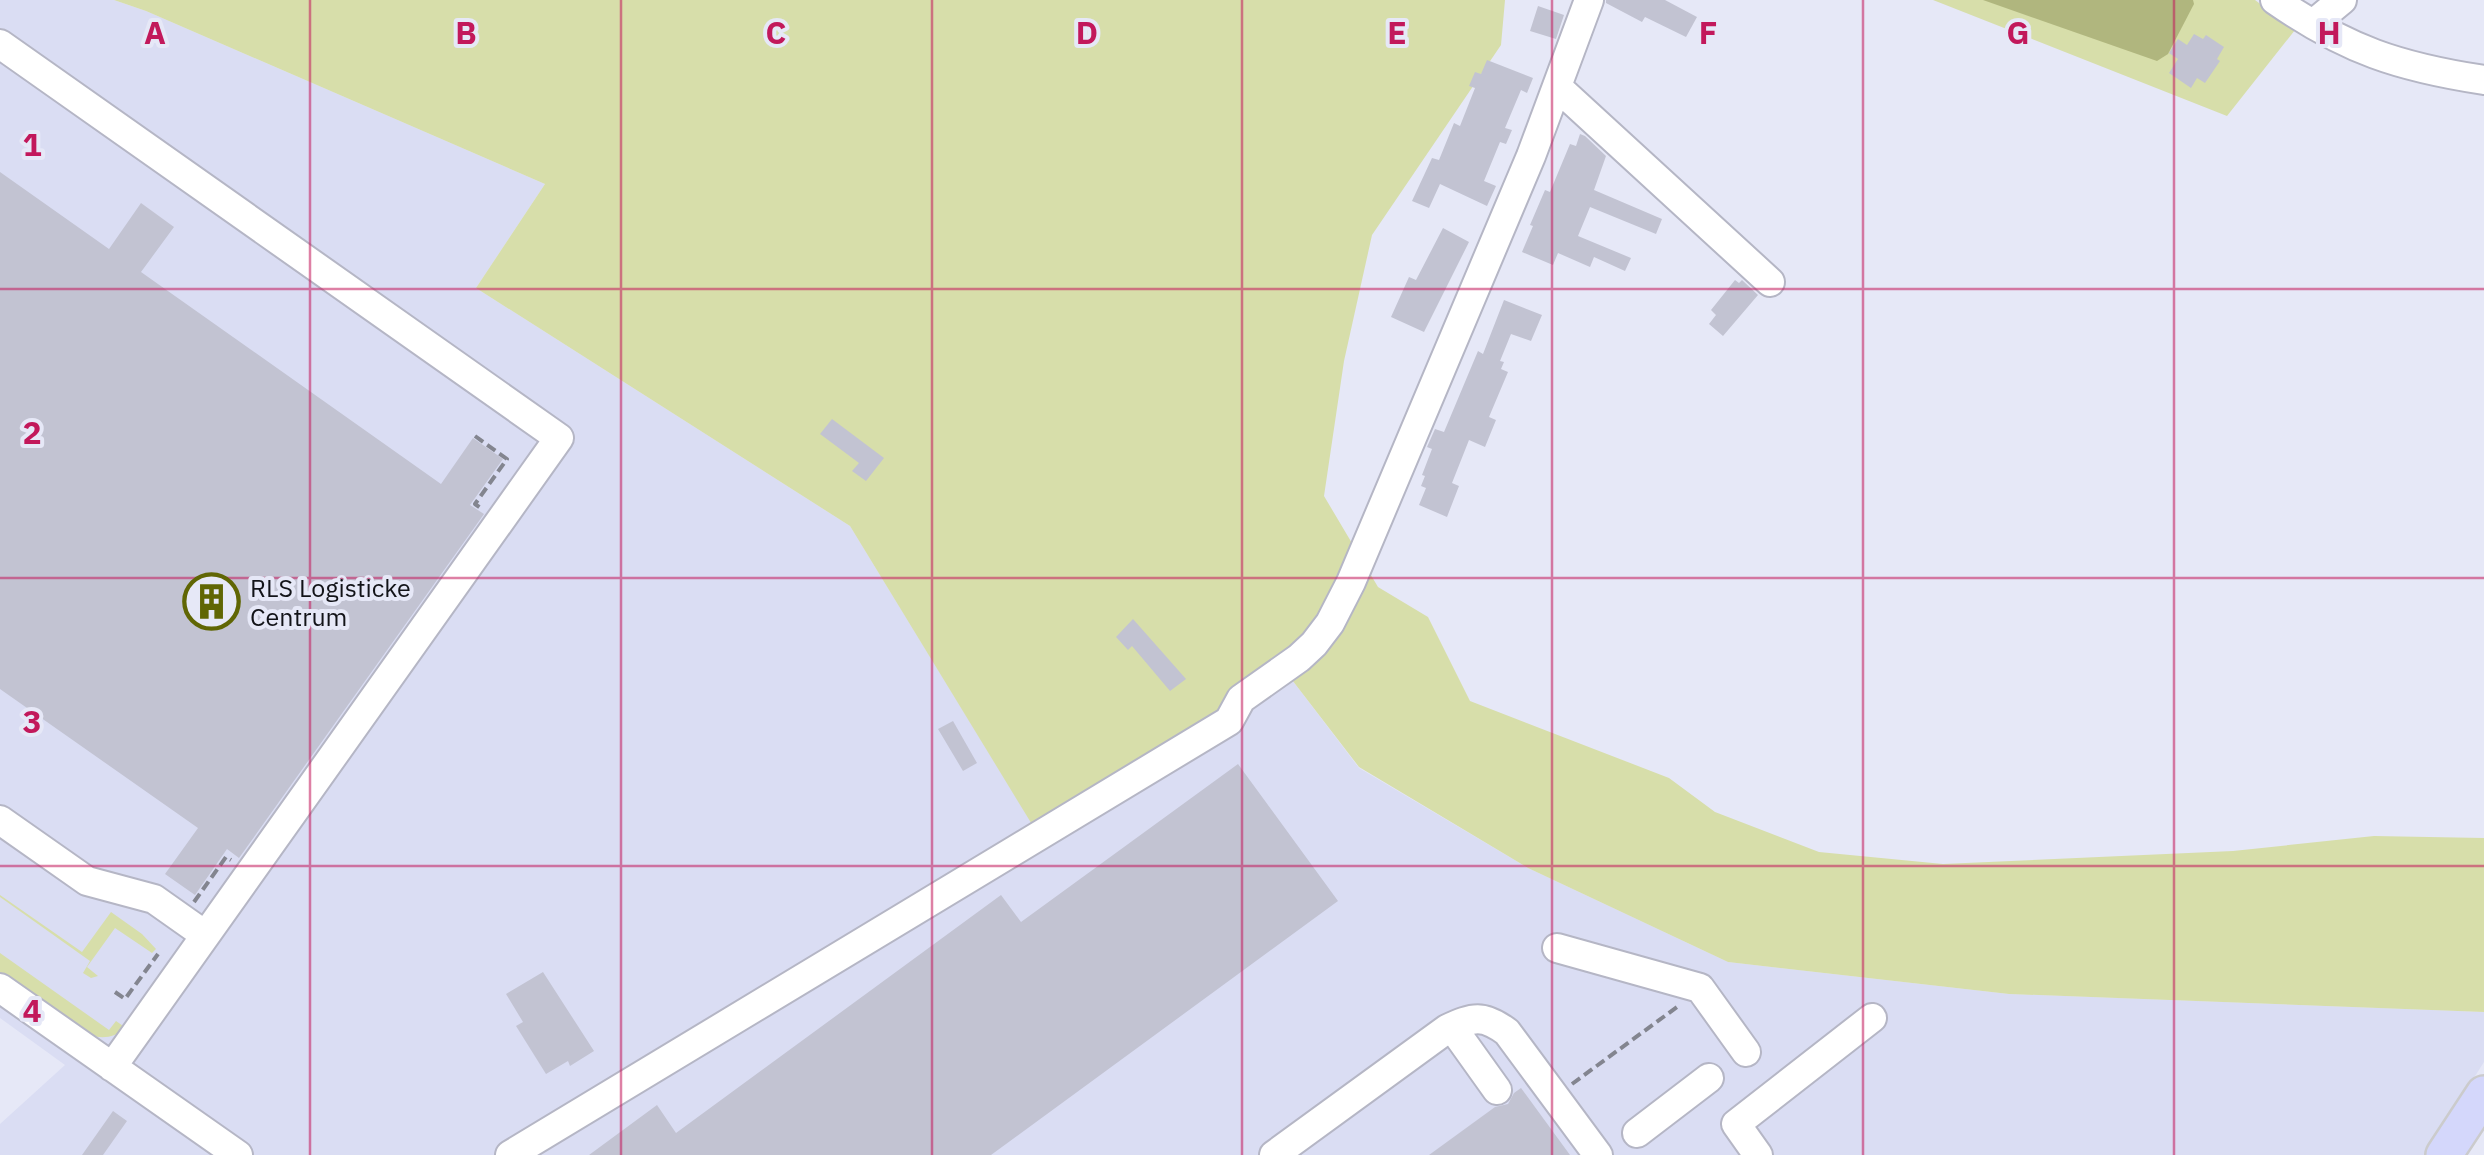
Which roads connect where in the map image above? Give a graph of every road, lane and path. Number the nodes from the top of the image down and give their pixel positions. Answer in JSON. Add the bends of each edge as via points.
{"nodes":[{"id":1,"x":1590,"y":0,"type":"edge"},
{"id":2,"x":2275,"y":0,"type":"edge"},
{"id":3,"x":2342,"y":0,"type":"edge"},
{"id":4,"x":2313,"y":24,"type":"junction"},
{"id":5,"x":0,"y":44,"type":"edge"},
{"id":6,"x":2484,"y":80,"type":"edge"},
{"id":7,"x":1556,"y":90,"type":"junction"},
{"id":8,"x":1770,"y":282,"type":"dead end"},
{"id":9,"x":0,"y":820,"type":"edge"},
{"id":10,"x":205,"y":934,"type":"junction"},
{"id":11,"x":1557,"y":948,"type":"dead end"},
{"id":12,"x":158,"y":954,"type":"dead end"},
{"id":13,"x":0,"y":988,"type":"edge"},
{"id":14,"x":115,"y":992,"type":"dead end"},
{"id":15,"x":1682,"y":1003,"type":"dead end"},
{"id":16,"x":1872,"y":1018,"type":"dead end"},
{"id":17,"x":1452,"y":1027,"type":"junction"},
{"id":18,"x":1746,"y":1052,"type":"dead end"},
{"id":19,"x":112,"y":1067,"type":"junction"},
{"id":20,"x":1709,"y":1078,"type":"dead end"},
{"id":21,"x":1572,"y":1084,"type":"dead end"},
{"id":22,"x":1497,"y":1090,"type":"dead end"},
{"id":23,"x":2484,"y":1094,"type":"edge"},
{"id":24,"x":1636,"y":1133,"type":"dead end"},
{"id":25,"x":238,"y":1155,"type":"edge"},
{"id":26,"x":510,"y":1155,"type":"edge"},
{"id":27,"x":1274,"y":1155,"type":"edge"},
{"id":28,"x":1598,"y":1155,"type":"edge"},
{"id":29,"x":1758,"y":1155,"type":"edge"},
{"id":30,"x":2444,"y":1155,"type":"edge"}],
"edges":[{"from":1,"to":7,"type":"street"},
{"from":2,"to":4,"type":"street"},
{"from":3,"to":4,"type":"street"},
{"from":4,"to":6,"type":"street","via":[[2404,65]]},
{"from":5,"to":10,"type":"street","via":[[559,438]]},
{"from":7,"to":8,"type":"street"},
{"from":7,"to":26,"type":"street","via":[[1351,582],[1314,644],[1241,699],[1229,720]]},
{"from":9,"to":10,"type":"street","via":[[87,881],[154,899]]},
{"from":10,"to":19,"type":"street"},
{"from":11,"to":18,"type":"street","via":[[1700,988]]},
{"from":12,"to":14,"type":"path","via":[[125,1000]]},
{"from":13,"to":19,"type":"street"},
{"from":15,"to":21,"type":"path"},
{"from":16,"to":29,"type":"street","via":[[1736,1124]]},
{"from":17,"to":22,"type":"street"},
{"from":17,"to":27,"type":"street"},
{"from":17,"to":28,"type":"street","via":[[1480,1018],[1507,1032]]},
{"from":19,"to":25,"type":"street"},
{"from":20,"to":24,"type":"street"},
{"from":23,"to":30,"type":"main road"}]}
